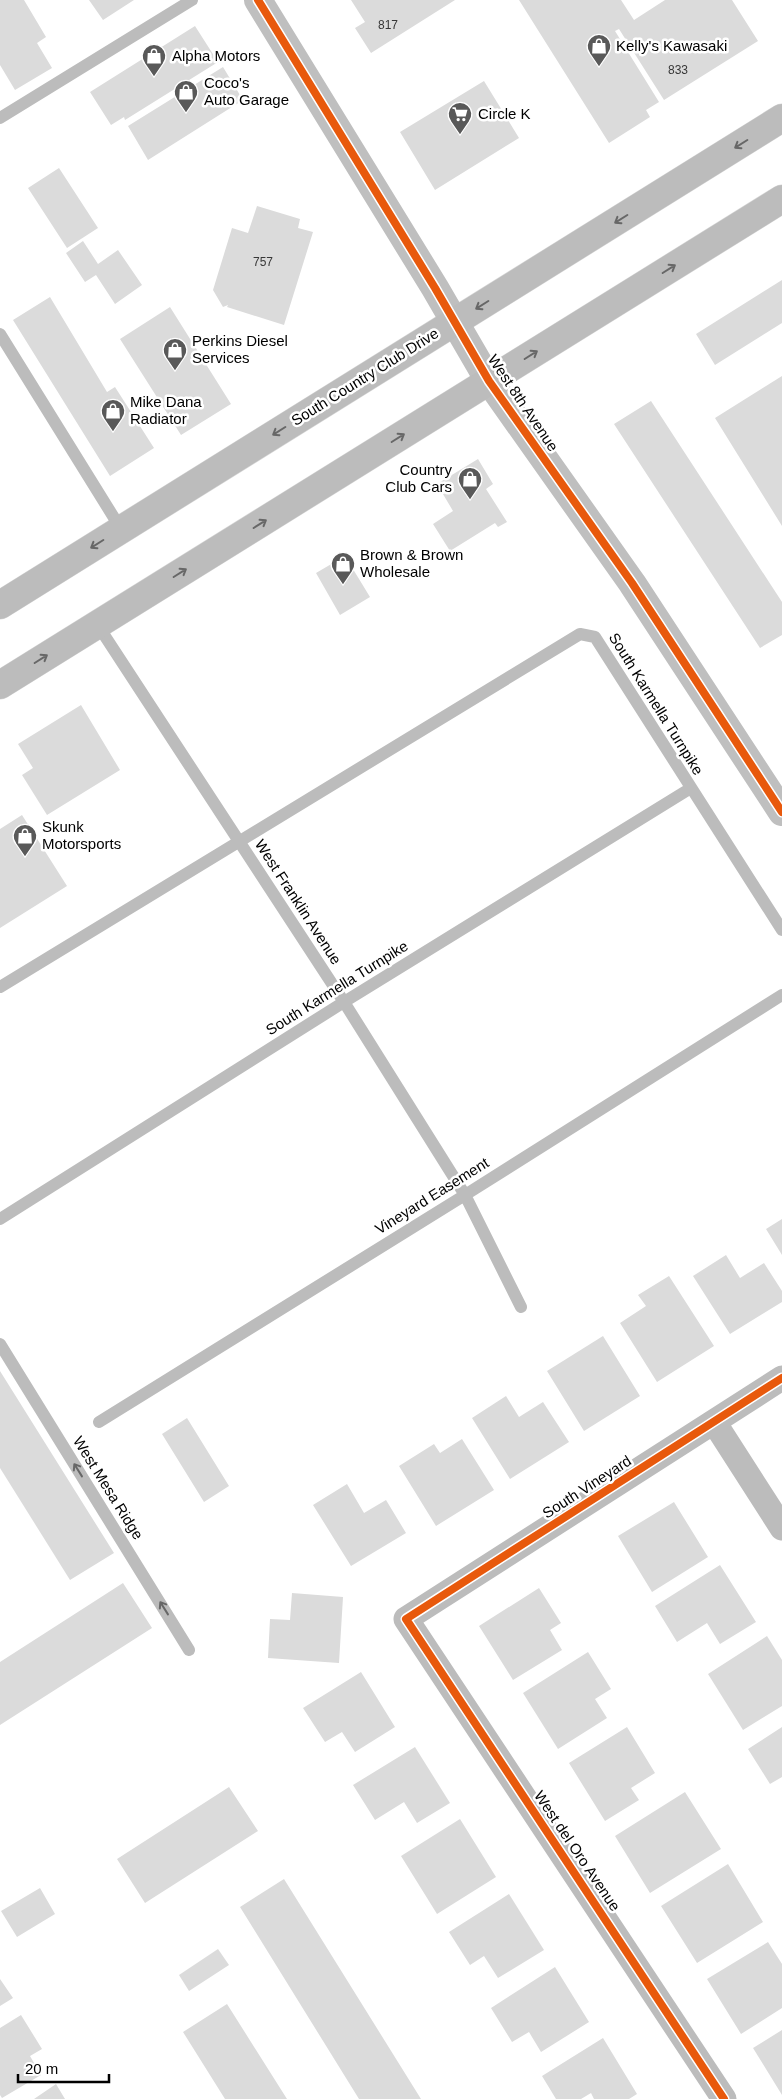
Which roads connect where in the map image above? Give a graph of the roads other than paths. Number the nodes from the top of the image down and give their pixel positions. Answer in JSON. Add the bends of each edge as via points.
{"nodes":[{"id":1,"x":192,"y":0,"type":"edge"},
{"id":2,"x":258,"y":0,"type":"edge"},
{"id":3,"x":0,"y":118,"type":"edge"},
{"id":4,"x":782,"y":118,"type":"edge"},
{"id":5,"x":782,"y":199,"type":"edge"},
{"id":6,"x":454,"y":322,"type":"junction"},
{"id":7,"x":0,"y":334,"type":"edge"},
{"id":8,"x":489,"y":381,"type":"junction"},
{"id":9,"x":120,"y":529,"type":"junction"},
{"id":10,"x":0,"y":605,"type":"edge"},
{"id":11,"x":97,"y":624,"type":"junction"},
{"id":12,"x":0,"y":685,"type":"edge"},
{"id":13,"x":691,"y":788,"type":"junction"},
{"id":14,"x":782,"y":812,"type":"edge"},
{"id":15,"x":239,"y":842,"type":"junction"},
{"id":16,"x":782,"y":930,"type":"edge"},
{"id":17,"x":0,"y":987,"type":"edge"},
{"id":18,"x":782,"y":995,"type":"edge"},
{"id":19,"x":344,"y":1002,"type":"junction"},
{"id":20,"x":465,"y":1195,"type":"junction"},
{"id":21,"x":0,"y":1219,"type":"edge"},
{"id":22,"x":522,"y":1307,"type":"dead end"},
{"id":23,"x":0,"y":1344,"type":"edge"},
{"id":24,"x":782,"y":1378,"type":"edge"},
{"id":25,"x":98,"y":1422,"type":"dead end"},
{"id":26,"x":714,"y":1422,"type":"junction"},
{"id":27,"x":782,"y":1528,"type":"edge"},
{"id":28,"x":406,"y":1619,"type":"joint"},
{"id":29,"x":189,"y":1650,"type":"dead end"},
{"id":30,"x":724,"y":2099,"type":"edge"}],
"edges":[{"from":1,"to":3,"type":"lane"},
{"from":2,"to":6,"type":"street","name":"West 8th Avenue"},
{"from":4,"to":6,"type":"main road","name":"South Country Club Drive","one_way":true},
{"from":8,"to":5,"type":"main road","one_way":true},
{"from":6,"to":8,"type":"street","name":"West 8th Avenue"},
{"from":6,"to":9,"type":"main road","name":"South Country Club Drive","one_way":true},
{"from":7,"to":9,"type":"lane"},
{"from":11,"to":8,"type":"main road","one_way":true},
{"from":8,"to":14,"type":"street","name":"West 8th Avenue","via":[[632,583]]},
{"from":9,"to":10,"type":"main road","name":"South Country Club Drive","one_way":true},
{"from":12,"to":11,"type":"main road","one_way":true},
{"from":11,"to":15,"type":"lane","name":"West Franklin Avenue"},
{"from":13,"to":15,"type":"lane","name":"South Karmella Turnpike","via":[[595,637],[580,634]]},
{"from":13,"to":16,"type":"lane"},
{"from":13,"to":19,"type":"lane","name":"South Karmella Turnpike"},
{"from":15,"to":17,"type":"lane","name":"South Karmella Turnpike"},
{"from":15,"to":19,"type":"lane","name":"West Franklin Avenue"},
{"from":18,"to":20,"type":"lane","name":"Vineyard Easement"},
{"from":19,"to":20,"type":"lane","name":"West Franklin Avenue"},
{"from":19,"to":21,"type":"lane","name":"South Karmella Turnpike"},
{"from":20,"to":22,"type":"lane","name":"West Franklin Avenue"},
{"from":20,"to":25,"type":"lane","name":"Vineyard Easement"},
{"from":29,"to":23,"type":"lane","name":"West Mesa Ridge","one_way":true},
{"from":24,"to":26,"type":"street","name":"South Vineyard"},
{"from":26,"to":27,"type":"street"},
{"from":26,"to":28,"type":"street","name":"South Vineyard"},
{"from":28,"to":30,"type":"street","name":"West del Oro Avenue"}]}
